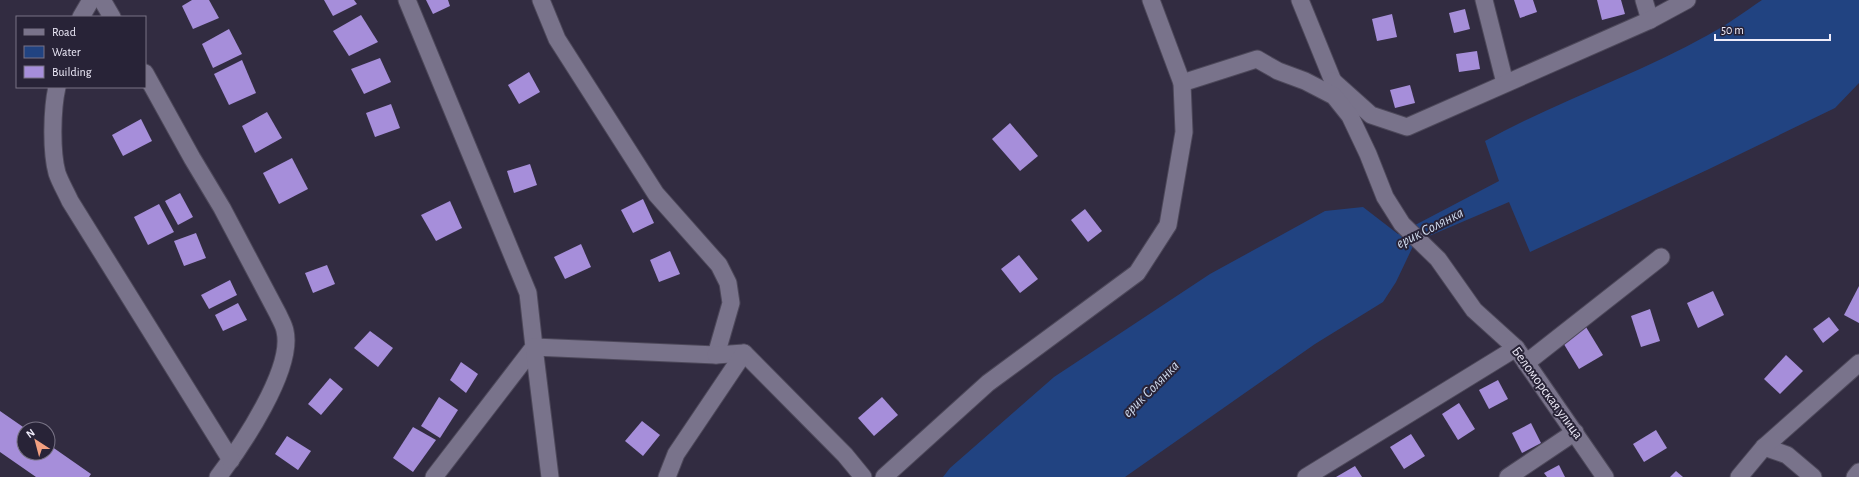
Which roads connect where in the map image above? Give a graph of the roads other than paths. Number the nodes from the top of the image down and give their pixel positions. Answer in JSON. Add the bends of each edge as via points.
{"nodes":[{"id":1,"x":91,"y":0,"type":"edge"},
{"id":2,"x":102,"y":0,"type":"edge"},
{"id":3,"x":407,"y":0,"type":"edge"},
{"id":4,"x":541,"y":0,"type":"edge"},
{"id":5,"x":1151,"y":0,"type":"edge"},
{"id":6,"x":1300,"y":0,"type":"edge"},
{"id":7,"x":1484,"y":0,"type":"edge"},
{"id":8,"x":1644,"y":0,"type":"edge"},
{"id":9,"x":1687,"y":0,"type":"edge"},
{"id":10,"x":82,"y":16,"type":"edge"},
{"id":11,"x":111,"y":16,"type":"edge"},
{"id":12,"x":1650,"y":20,"type":"junction"},
{"id":13,"x":146,"y":75,"type":"edge"},
{"id":14,"x":1333,"y":81,"type":"junction"},
{"id":15,"x":1182,"y":83,"type":"junction"},
{"id":16,"x":1505,"y":83,"type":"junction"},
{"id":17,"x":57,"y":88,"type":"edge"},
{"id":18,"x":1344,"y":108,"type":"junction"},
{"id":19,"x":1661,"y":257,"type":"dead end"},
{"id":20,"x":534,"y":347,"type":"junction"},
{"id":21,"x":1516,"y":348,"type":"junction"},
{"id":22,"x":744,"y":353,"type":"junction"},
{"id":23,"x":716,"y":354,"type":"junction"},
{"id":24,"x":1526,"y":363,"type":"junction"},
{"id":25,"x":1859,"y":363,"type":"edge"},
{"id":26,"x":1576,"y":432,"type":"junction"},
{"id":27,"x":1764,"y":447,"type":"junction"},
{"id":28,"x":231,"y":460,"type":"junction"},
{"id":29,"x":1859,"y":472,"type":"edge"},
{"id":30,"x":218,"y":477,"type":"edge"},
{"id":31,"x":434,"y":477,"type":"edge"},
{"id":32,"x":550,"y":477,"type":"edge"},
{"id":33,"x":667,"y":477,"type":"edge"},
{"id":34,"x":863,"y":477,"type":"edge"},
{"id":35,"x":884,"y":477,"type":"edge"},
{"id":36,"x":1306,"y":477,"type":"edge"},
{"id":37,"x":1508,"y":477,"type":"edge"},
{"id":38,"x":1605,"y":477,"type":"edge"},
{"id":39,"x":1739,"y":477,"type":"edge"},
{"id":40,"x":1813,"y":477,"type":"edge"},
{"id":41,"x":1855,"y":477,"type":"edge"}],
"edges":[{"from":1,"to":10,"type":"street"},
{"from":2,"to":11,"type":"street"},
{"from":3,"to":20,"type":"street","via":[[528,293]]},
{"from":4,"to":23,"type":"street","via":[[557,39],[656,194],[719,265],[728,283],[731,303]]},
{"from":5,"to":15,"type":"street"},
{"from":6,"to":14,"type":"street"},
{"from":7,"to":16,"type":"street"},
{"from":8,"to":12,"type":"street"},
{"from":9,"to":12,"type":"street"},
{"from":12,"to":16,"type":"street"},
{"from":13,"to":28,"type":"street","via":[[225,215],[285,332],[286,348],[281,367],[265,405]]},
{"from":14,"to":16,"type":"street","via":[[1371,115],[1407,127]]},
{"from":14,"to":18,"type":"street"},
{"from":15,"to":18,"type":"street","name":"Беломорская улица","via":[[1257,58],[1278,71],[1334,96]]},
{"from":15,"to":35,"type":"street","via":[[1184,132],[1168,225],[1137,273],[988,383]]},
{"from":17,"to":28,"type":"street","via":[[53,102],[54,149],[57,173],[70,201]]},
{"from":18,"to":21,"type":"street","name":"Беломорская улица","via":[[1368,154],[1385,197],[1402,224],[1438,259],[1474,310]]},
{"from":19,"to":24,"type":"street"},
{"from":20,"to":23,"type":"street"},
{"from":20,"to":31,"type":"street"},
{"from":20,"to":32,"type":"street"},
{"from":21,"to":24,"type":"street","name":"Беломорская улица"},
{"from":21,"to":36,"type":"street"},
{"from":22,"to":23,"type":"street"},
{"from":22,"to":33,"type":"street","via":[[676,454]]},
{"from":22,"to":34,"type":"street","via":[[846,455]]},
{"from":24,"to":26,"type":"street","name":"Беломорская улица"},
{"from":25,"to":27,"type":"street"},
{"from":26,"to":37,"type":"street"},
{"from":26,"to":38,"type":"street","name":"Беломорская улица"},
{"from":27,"to":39,"type":"street"},
{"from":27,"to":40,"type":"street","via":[[1787,455]]},
{"from":28,"to":30,"type":"street"},
{"from":29,"to":41,"type":"street"}]}
